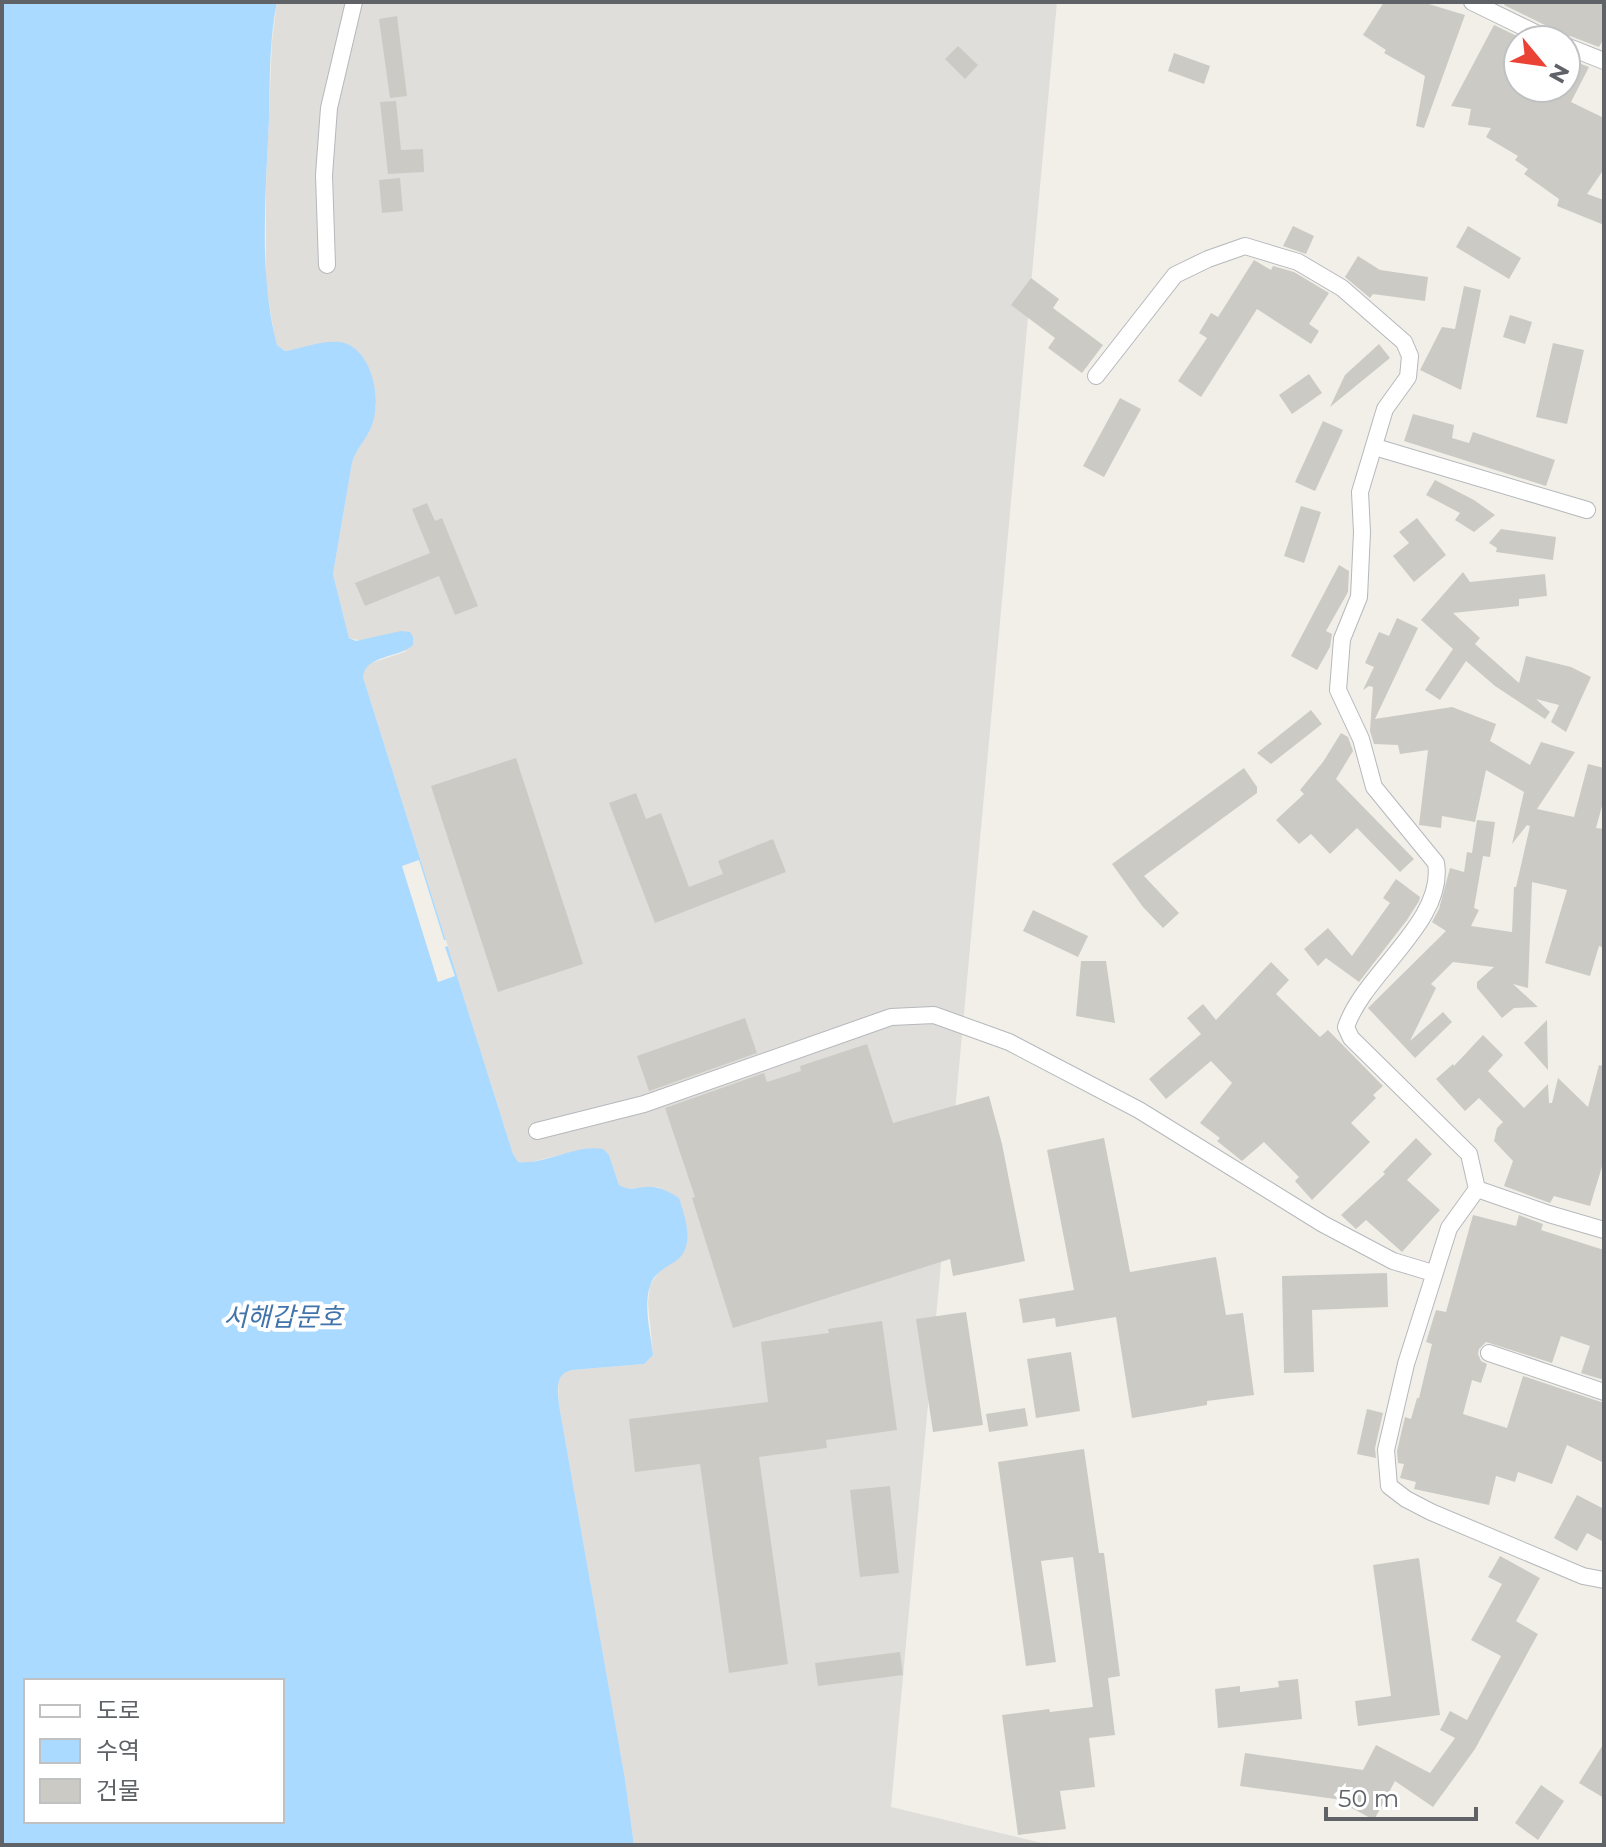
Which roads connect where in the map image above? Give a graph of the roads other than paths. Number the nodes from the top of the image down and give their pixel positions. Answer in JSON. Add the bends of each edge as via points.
{"nodes":[{"id":1,"x":354,"y":2,"type":"edge"},
{"id":2,"x":1472,"y":2,"type":"edge"},
{"id":3,"x":1517,"y":24,"type":"edge"},
{"id":4,"x":1582,"y":52,"type":"edge"},
{"id":5,"x":1604,"y":61,"type":"edge"},
{"id":6,"x":327,"y":265,"type":"dead end"},
{"id":7,"x":1096,"y":376,"type":"dead end"},
{"id":8,"x":1375,"y":447,"type":"junction"},
{"id":9,"x":1587,"y":510,"type":"dead end"},
{"id":10,"x":537,"y":1131,"type":"dead end"},
{"id":11,"x":1477,"y":1189,"type":"junction"},
{"id":12,"x":1604,"y":1230,"type":"edge"},
{"id":13,"x":1433,"y":1273,"type":"junction"},
{"id":14,"x":1489,"y":1353,"type":"dead end"},
{"id":15,"x":1604,"y":1392,"type":"edge"},
{"id":16,"x":1604,"y":1580,"type":"edge"}],
"edges":[{"from":1,"to":6,"type":"street","via":[[329,108],[324,175]]},
{"from":2,"to":3,"type":"street"},
{"from":4,"to":5,"type":"street"},
{"from":7,"to":8,"type":"street","via":[[1175,275],[1245,246],[1298,262],[1342,288],[1404,342],[1410,356],[1408,377],[1385,409]]},
{"from":8,"to":9,"type":"street"},
{"from":8,"to":11,"type":"street","via":[[1360,492],[1359,597],[1342,639],[1338,690],[1361,739],[1374,787],[1436,863],[1438,877],[1427,909],[1380,970],[1346,1027],[1351,1038],[1469,1154]]},
{"from":10,"to":13,"type":"street","via":[[644,1104],[891,1017],[934,1015],[1009,1042],[1139,1110],[1323,1224],[1393,1261]]},
{"from":11,"to":12,"type":"street"},
{"from":11,"to":13,"type":"street","via":[[1449,1228]]},
{"from":13,"to":16,"type":"street","via":[[1386,1450],[1389,1486],[1431,1512]]},
{"from":14,"to":15,"type":"street"}]}
